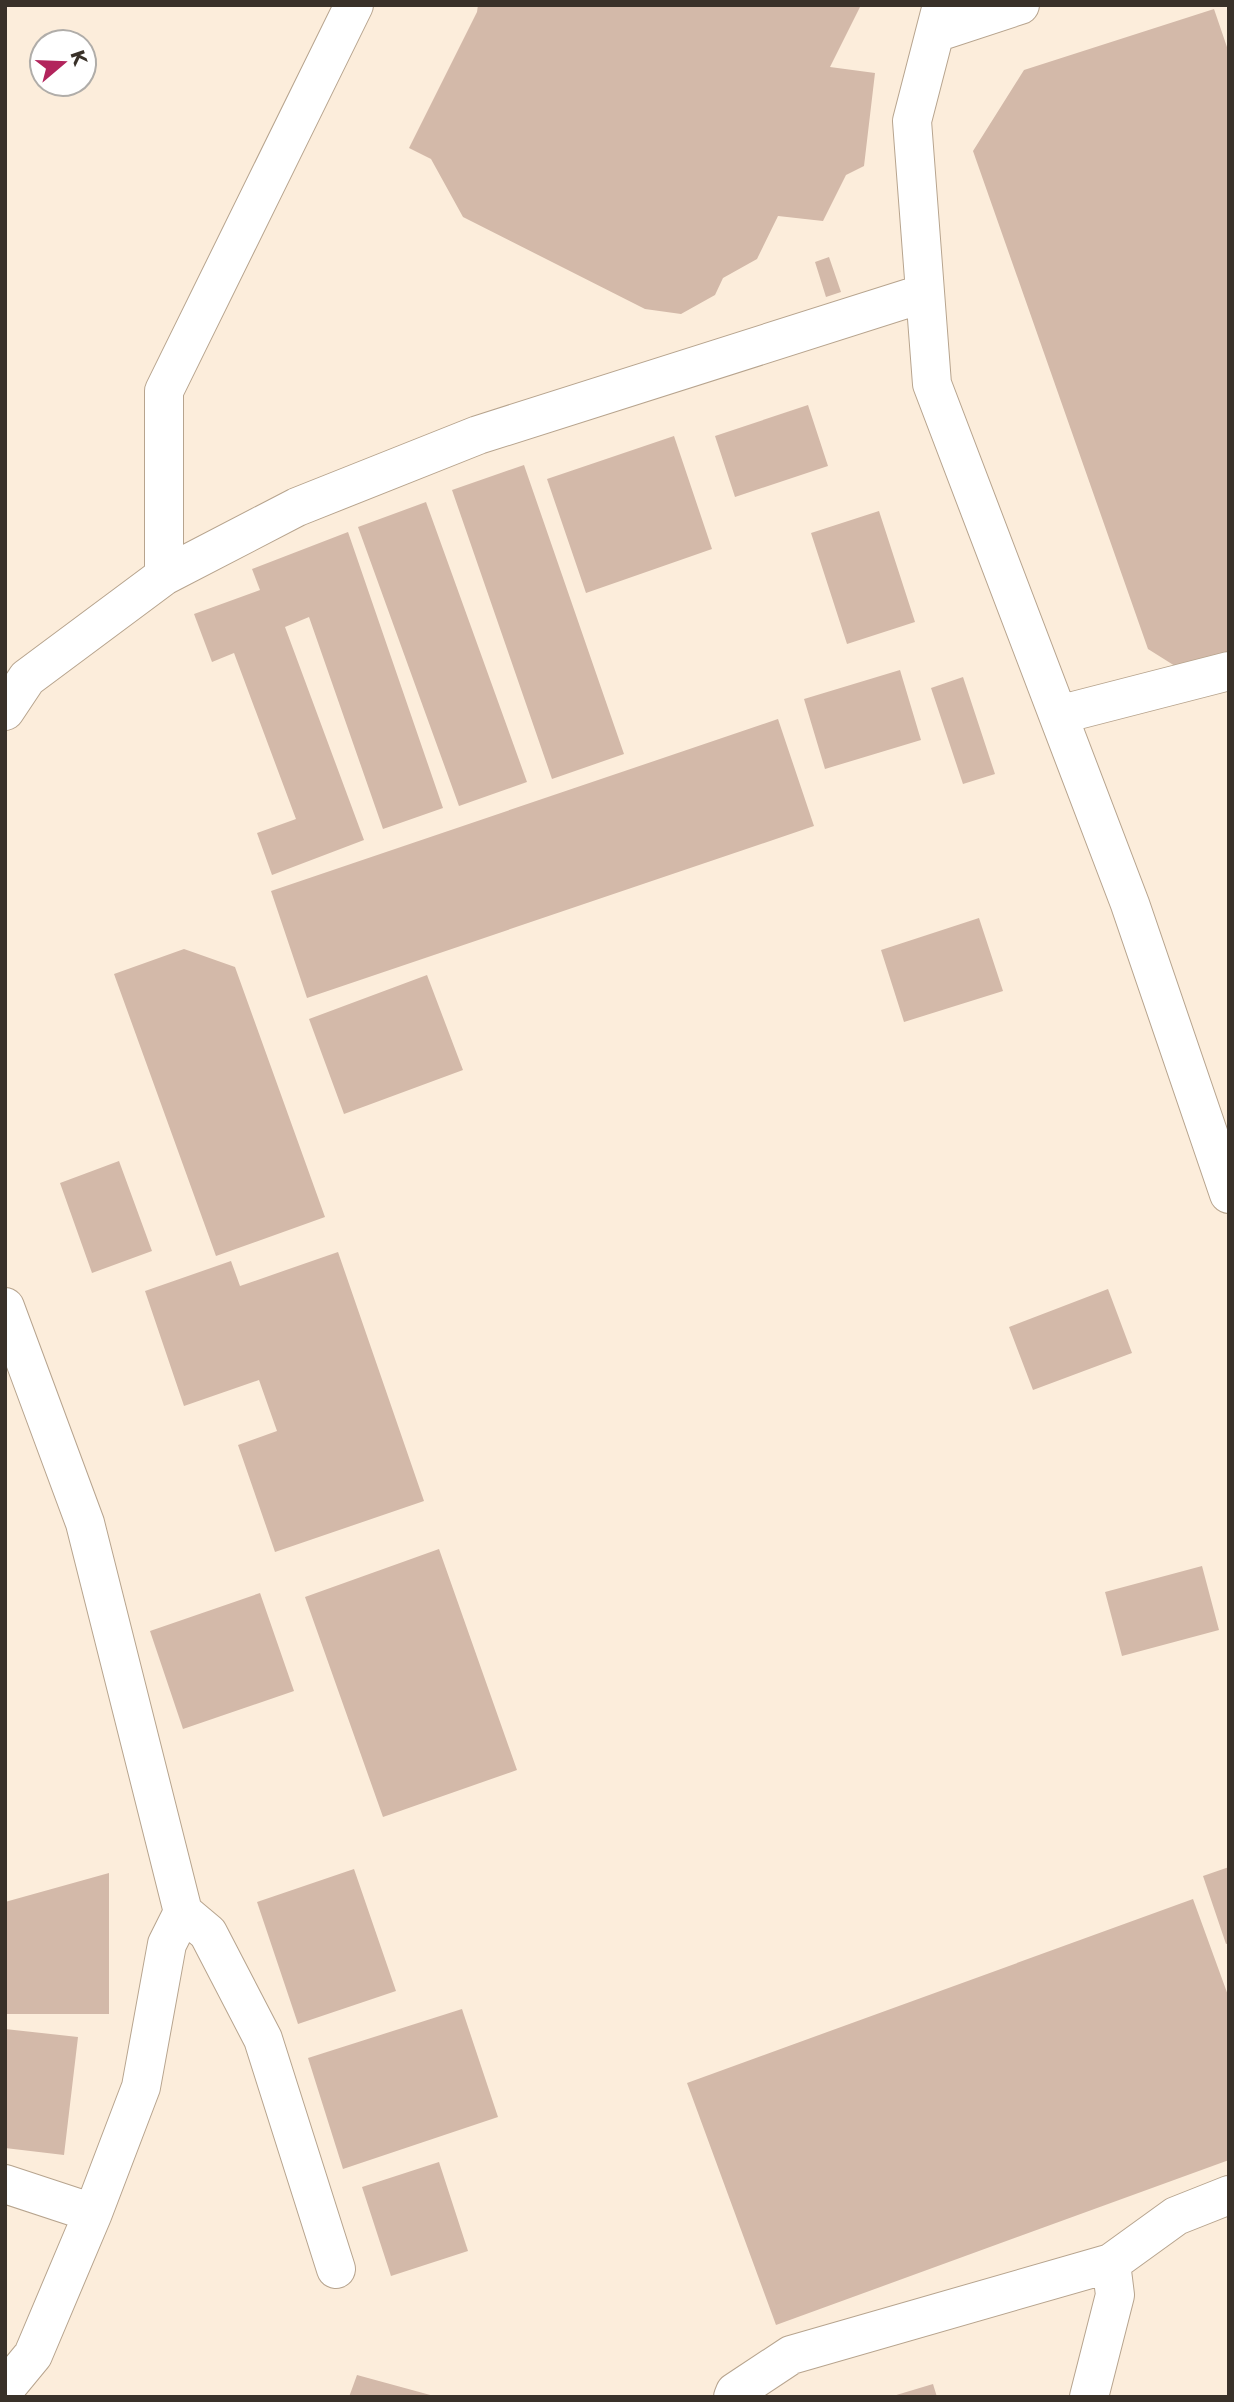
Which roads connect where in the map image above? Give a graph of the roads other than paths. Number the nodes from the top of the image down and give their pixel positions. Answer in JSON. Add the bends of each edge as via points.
{"nodes":[{"id":1,"x":354,"y":5,"type":"edge"},
{"id":2,"x":1020,"y":5,"type":"edge"},
{"id":3,"x":938,"y":19,"type":"edge"},
{"id":4,"x":925,"y":293,"type":"junction"},
{"id":5,"x":164,"y":576,"type":"junction"},
{"id":6,"x":1229,"y":671,"type":"edge"},
{"id":7,"x":5,"y":711,"type":"edge"},
{"id":8,"x":1058,"y":715,"type":"junction"},
{"id":9,"x":1229,"y":1194,"type":"edge"},
{"id":10,"x":5,"y":1310,"type":"edge"},
{"id":11,"x":183,"y":1912,"type":"junction"},
{"id":12,"x":5,"y":2185,"type":"edge"},
{"id":13,"x":1229,"y":2195,"type":"edge"},
{"id":14,"x":93,"y":2213,"type":"junction"},
{"id":15,"x":1111,"y":2263,"type":"junction"},
{"id":16,"x":335,"y":2269,"type":"dead end"},
{"id":17,"x":5,"y":2389,"type":"edge"},
{"id":18,"x":733,"y":2397,"type":"edge"},
{"id":19,"x":1089,"y":2397,"type":"edge"}],
"edges":[{"from":1,"to":5,"type":"street","via":[[164,391]]},
{"from":2,"to":3,"type":"street"},
{"from":3,"to":4,"type":"street","via":[[912,121]]},
{"from":4,"to":5,"type":"street","via":[[478,435],[297,507]]},
{"from":4,"to":8,"type":"street","via":[[932,384]]},
{"from":5,"to":7,"type":"street","via":[[27,678]]},
{"from":6,"to":8,"type":"street"},
{"from":8,"to":9,"type":"street","via":[[1130,904]]},
{"from":10,"to":11,"type":"street","via":[[85,1523]]},
{"from":11,"to":14,"type":"street","via":[[167,1944],[141,2087]]},
{"from":11,"to":16,"type":"street","via":[[208,1933],[263,2039]]},
{"from":12,"to":14,"type":"street"},
{"from":13,"to":15,"type":"street","via":[[1176,2216]]},
{"from":14,"to":17,"type":"street","via":[[33,2355]]},
{"from":15,"to":18,"type":"street","via":[[791,2355]]},
{"from":15,"to":19,"type":"street","via":[[1115,2295]]}]}
